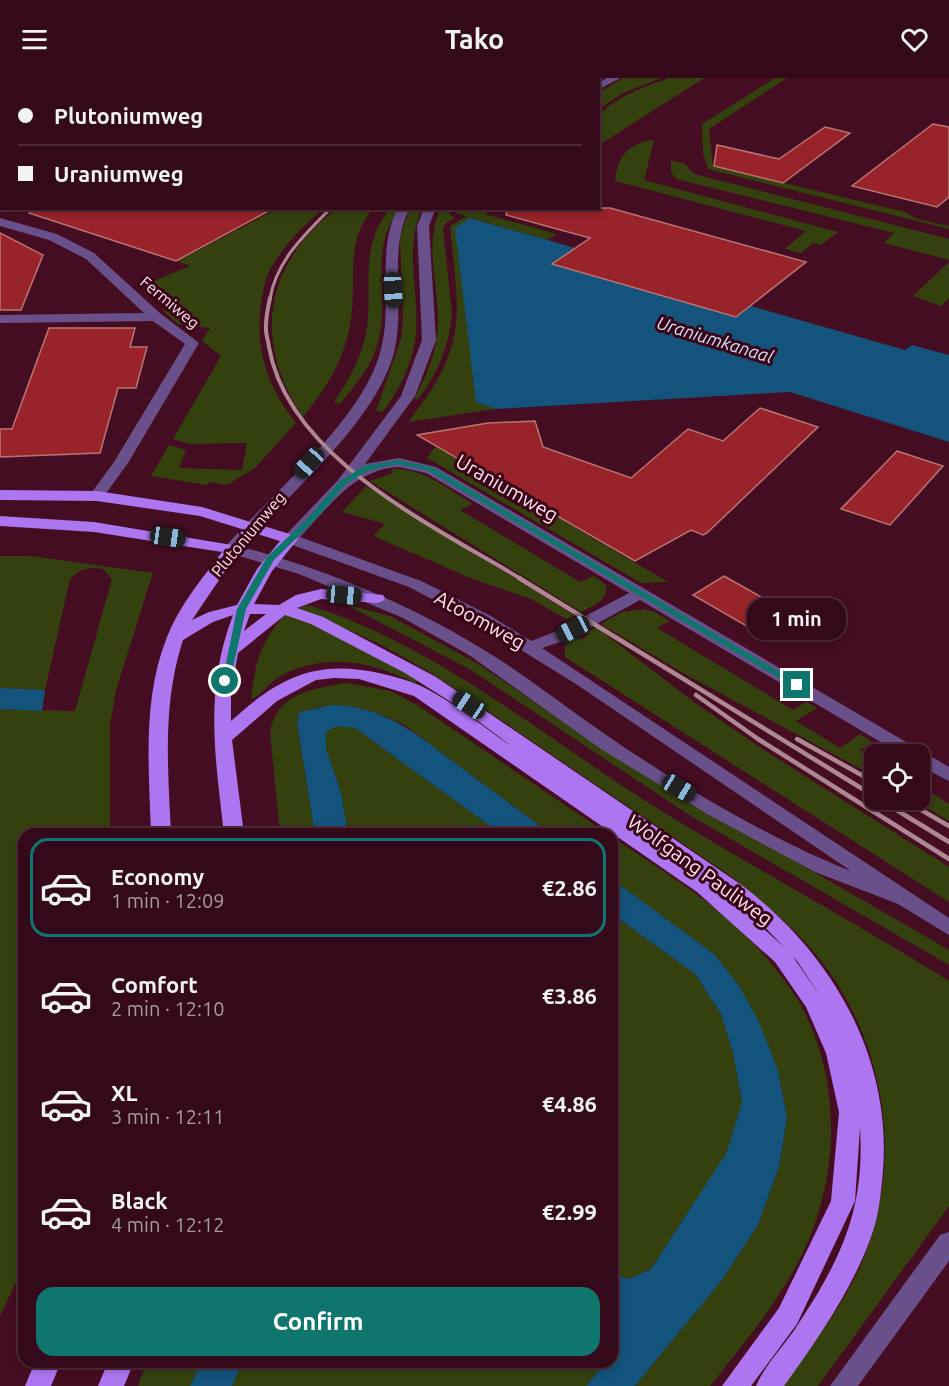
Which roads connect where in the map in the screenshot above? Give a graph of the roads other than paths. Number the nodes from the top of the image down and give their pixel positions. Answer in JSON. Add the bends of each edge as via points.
{"nodes":[{"id":1,"x":615,"y":78,"type":"edge"},
{"id":2,"x":600,"y":86,"type":"edge"},
{"id":3,"x":403,"y":210,"type":"edge"},
{"id":4,"x":429,"y":210,"type":"edge"},
{"id":5,"x":0,"y":222,"type":"edge"},
{"id":6,"x":156,"y":317,"type":"junction"},
{"id":7,"x":0,"y":319,"type":"edge"},
{"id":8,"x":343,"y":483,"type":"junction"},
{"id":9,"x":0,"y":495,"type":"edge"},
{"id":10,"x":97,"y":496,"type":"junction"},
{"id":11,"x":0,"y":521,"type":"edge"},
{"id":12,"x":249,"y":527,"type":"junction"},
{"id":13,"x":290,"y":538,"type":"junction"},
{"id":14,"x":232,"y":549,"type":"junction"},
{"id":15,"x":270,"y":559,"type":"junction"},
{"id":16,"x":641,"y":593,"type":"junction"},
{"id":17,"x":377,"y":598,"type":"junction"},
{"id":18,"x":241,"y":609,"type":"junction"},
{"id":19,"x":280,"y":610,"type":"junction"},
{"id":20,"x":176,"y":637,"type":"junction"},
{"id":21,"x":530,"y":647,"type":"junction"},
{"id":22,"x":229,"y":652,"type":"junction"},
{"id":23,"x":224,"y":738,"type":"junction"},
{"id":24,"x":897,"y":744,"type":"edge"},
{"id":25,"x":930,"y":764,"type":"edge"},
{"id":26,"x":949,"y":775,"type":"edge"},
{"id":27,"x":161,"y":828,"type":"edge"},
{"id":28,"x":233,"y":828,"type":"edge"},
{"id":29,"x":900,"y":897,"type":"junction"},
{"id":30,"x":949,"y":928,"type":"edge"},
{"id":31,"x":949,"y":1242,"type":"edge"},
{"id":32,"x":46,"y":1368,"type":"edge"},
{"id":33,"x":118,"y":1368,"type":"edge"},
{"id":34,"x":38,"y":1386,"type":"edge"},
{"id":35,"x":111,"y":1386,"type":"edge"},
{"id":36,"x":735,"y":1386,"type":"edge"},
{"id":37,"x":769,"y":1386,"type":"edge"},
{"id":38,"x":843,"y":1386,"type":"edge"}],
"edges":[{"from":1,"to":2,"type":"street"},
{"from":3,"to":12,"type":"street","name":"Plutoniumweg","via":[[392,236],[394,307],[380,371],[350,419]]},
{"from":4,"to":8,"type":"street","name":"Plutoniumweg","via":[[423,226],[429,340],[408,396]]},
{"from":5,"to":6,"type":"street","name":"Fermiweg","via":[[53,237],[90,256]]},
{"from":6,"to":7,"type":"street"},
{"from":6,"to":10,"type":"street","name":"Fermiweg","via":[[192,344]]},
{"from":8,"to":13,"type":"street","name":"Plutoniumweg"},
{"from":8,"to":16,"type":"street","name":"Uraniumweg","via":[[367,468],[392,462],[431,470]]},
{"from":9,"to":10,"type":"main road","name":"Atoomweg"},
{"from":10,"to":12,"type":"main road","name":"Atoomweg","via":[[202,512]]},
{"from":11,"to":14,"type":"main road","name":"Atoomweg","via":[[94,527]]},
{"from":12,"to":13,"type":"main road","name":"Atoomweg"},
{"from":12,"to":14,"type":"street","name":"Plutoniumweg"},
{"from":13,"to":15,"type":"main road","name":"Plutoniumweg"},
{"from":13,"to":21,"type":"street","name":"Atoomweg","via":[[415,584]]},
{"from":14,"to":15,"type":"street","name":"Atoomweg"},
{"from":14,"to":20,"type":"main road","name":"Plutoniumweg"},
{"from":15,"to":17,"type":"street","name":"Atoomweg"},
{"from":15,"to":18,"type":"main road","name":"Plutoniumweg"},
{"from":16,"to":21,"type":"street","via":[[563,635]]},
{"from":16,"to":24,"type":"street","name":"Uraniumweg"},
{"from":17,"to":19,"type":"main road","via":[[312,595]]},
{"from":17,"to":29,"type":"street","name":"Atoomweg","via":[[507,672],[620,753],[717,810],[812,863]]},
{"from":18,"to":19,"type":"main road","name":"Wolfgang Pauliweg"},
{"from":18,"to":20,"type":"main road","via":[[207,618]]},
{"from":18,"to":22,"type":"main road","name":"Plutoniumweg"},
{"from":19,"to":22,"type":"main road"},
{"from":19,"to":37,"type":"main road","name":"Wolfgang Pauliweg","via":[[305,615],[398,660],[469,705],[738,893],[776,924],[831,996],[860,1055],[871,1097],[873,1162],[860,1236],[830,1296]]},
{"from":20,"to":27,"type":"main road","name":"Plutoniumweg","via":[[162,688]]},
{"from":21,"to":29,"type":"street","name":"Atoomweg"},
{"from":22,"to":23,"type":"main road","name":"Plutoniumweg","via":[[221,702]]},
{"from":23,"to":28,"type":"main road","name":"Plutoniumweg"},
{"from":23,"to":36,"type":"main road","name":"Wolfgang Pauliweg","via":[[275,692],[310,676],[367,674],[420,692],[704,887],[782,957],[815,1004],[837,1053],[850,1112],[843,1201],[788,1316]]},
{"from":25,"to":26,"type":"street"},
{"from":29,"to":30,"type":"street","name":"Atoomweg"},
{"from":31,"to":38,"type":"street"},
{"from":32,"to":34,"type":"main road"},
{"from":33,"to":35,"type":"main road"}]}
